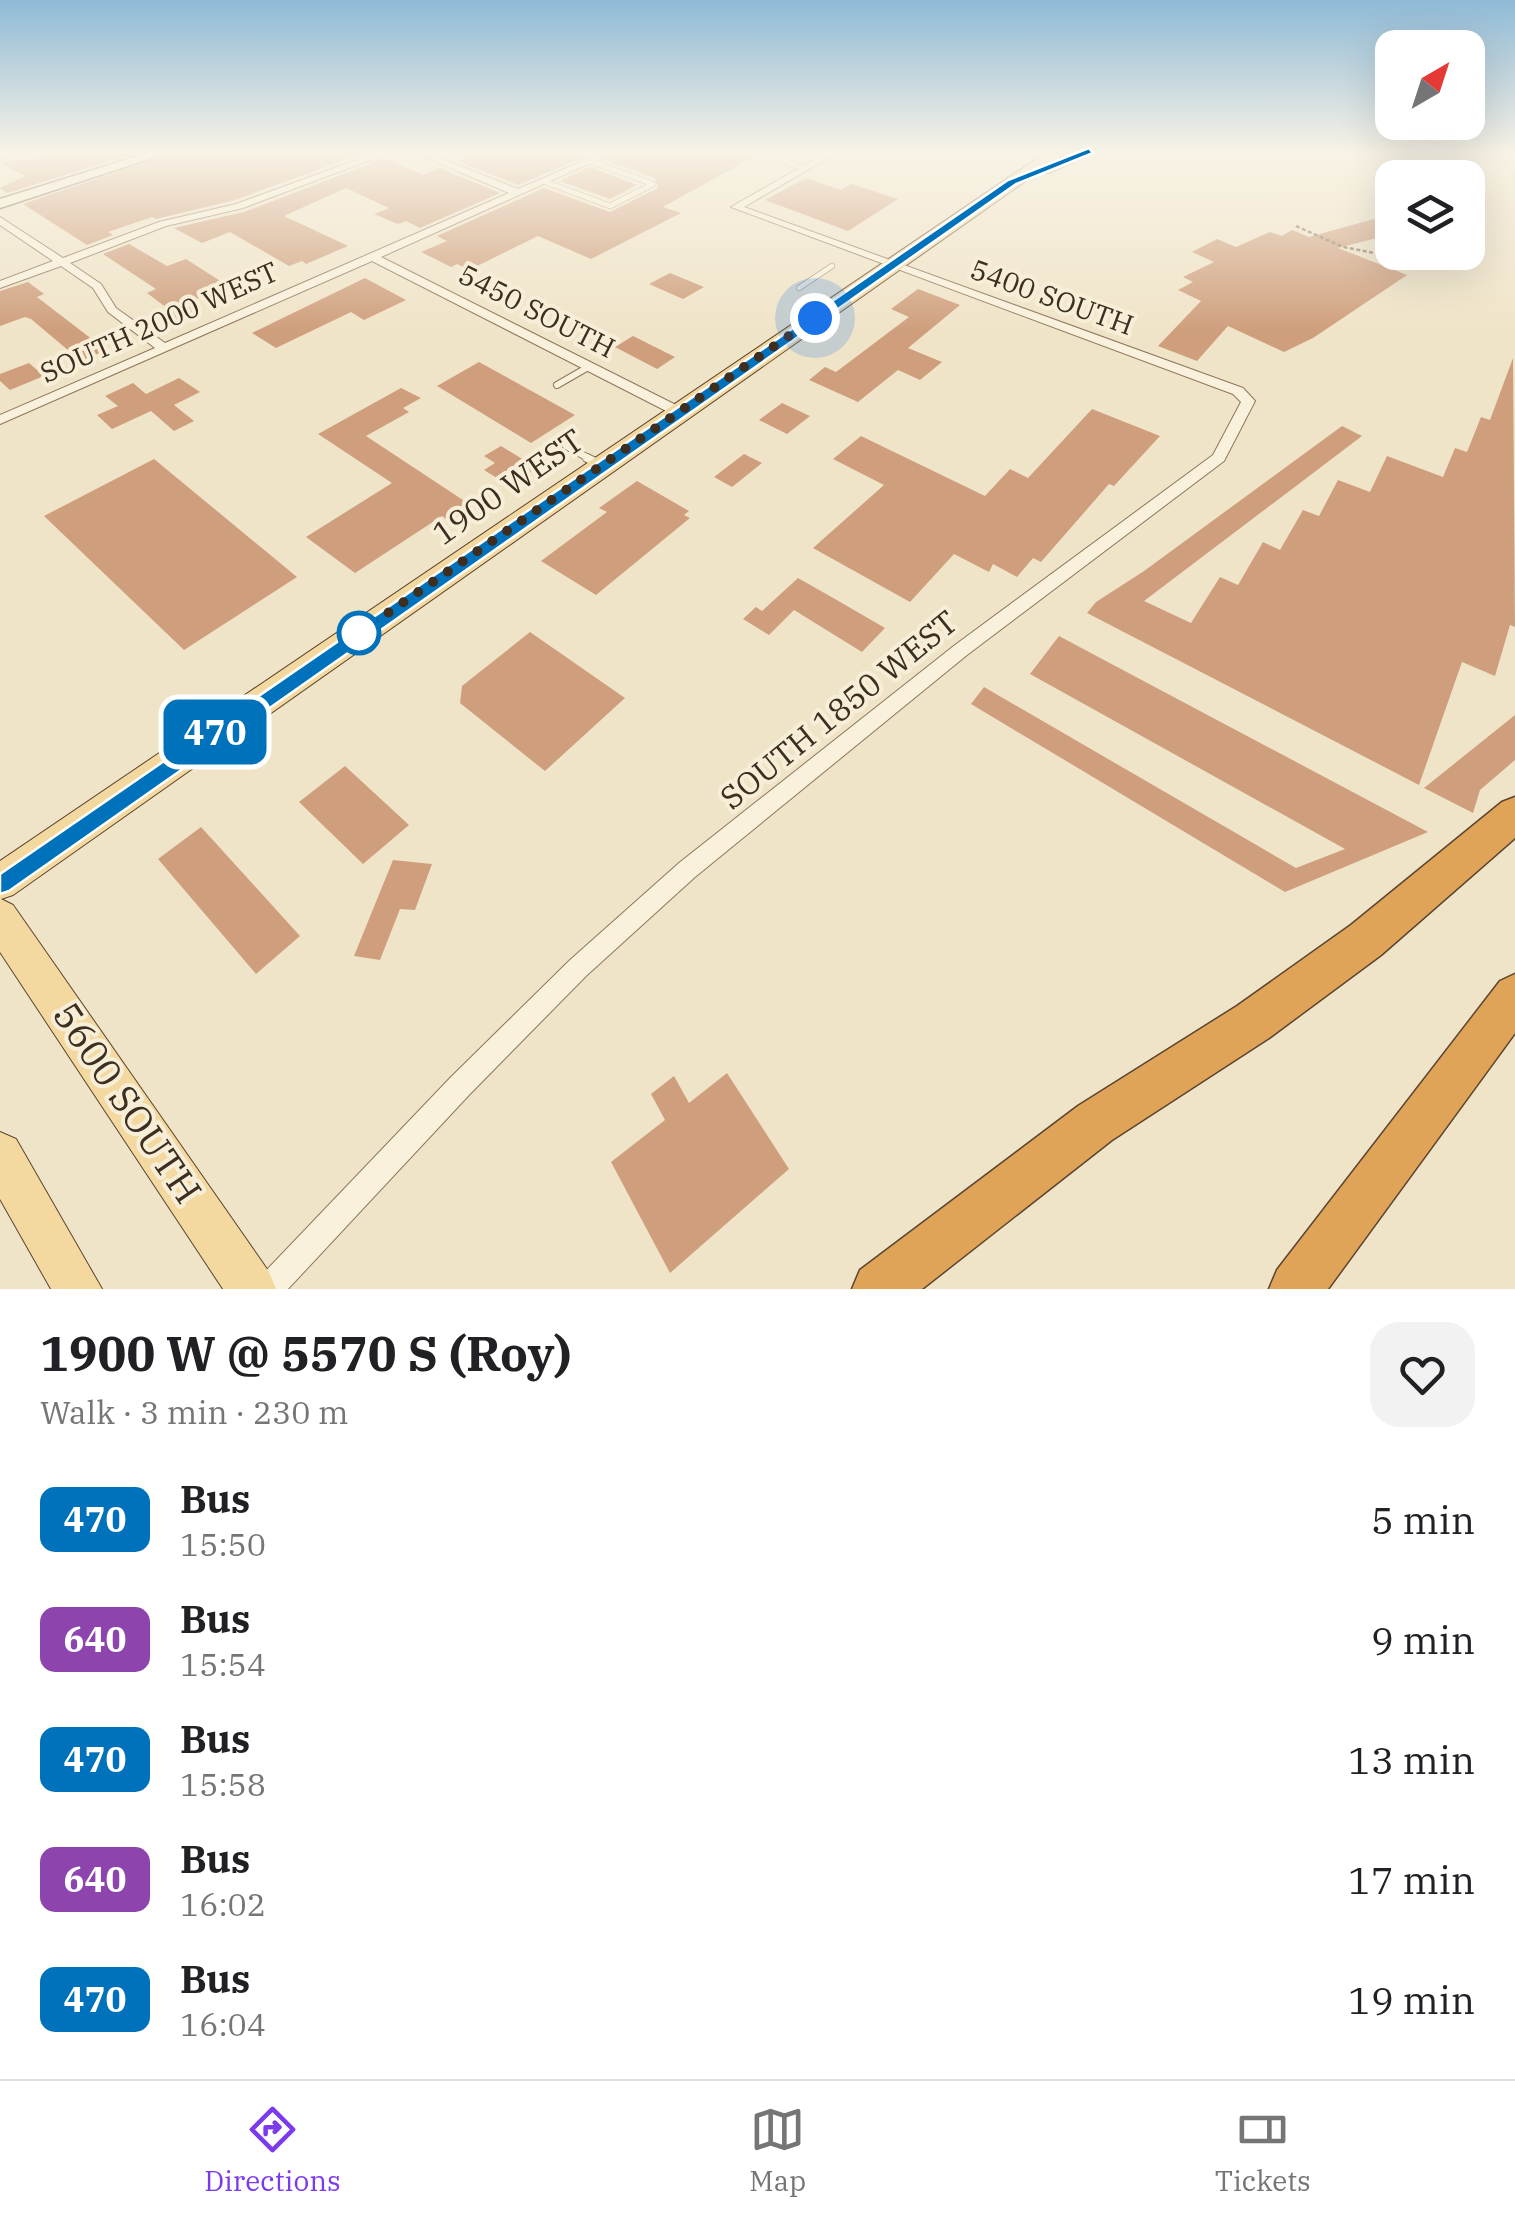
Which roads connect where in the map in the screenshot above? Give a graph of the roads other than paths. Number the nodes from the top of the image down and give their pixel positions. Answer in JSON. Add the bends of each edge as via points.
{"nodes":[{"id":1,"x":217,"y":211,"type":"edge"},
{"id":2,"x":473,"y":211,"type":"edge"},
{"id":3,"x":747,"y":211,"type":"edge"},
{"id":4,"x":970,"y":211,"type":"edge"},
{"id":5,"x":0,"y":220,"type":"edge"},
{"id":6,"x":371,"y":256,"type":"junction"},
{"id":7,"x":62,"y":262,"type":"junction"},
{"id":8,"x":892,"y":265,"type":"junction"},
{"id":9,"x":832,"y":266,"type":"dead end"},
{"id":10,"x":0,"y":285,"type":"edge"},
{"id":11,"x":798,"y":288,"type":"dead end"},
{"id":12,"x":163,"y":348,"type":"junction"},
{"id":13,"x":590,"y":366,"type":"junction"},
{"id":14,"x":557,"y":386,"type":"dead end"},
{"id":15,"x":1238,"y":391,"type":"joint"},
{"id":16,"x":679,"y":412,"type":"junction"},
{"id":17,"x":0,"y":420,"type":"edge"},
{"id":18,"x":566,"y":446,"type":"dead end"},
{"id":19,"x":601,"y":466,"type":"junction"},
{"id":20,"x":1515,"y":814,"type":"edge"},
{"id":21,"x":0,"y":882,"type":"edge"},
{"id":22,"x":0,"y":918,"type":"edge"},
{"id":23,"x":1515,"y":996,"type":"edge"},
{"id":24,"x":0,"y":1155,"type":"edge"},
{"id":25,"x":920,"y":1267,"type":"edge"},
{"id":26,"x":78,"y":1289,"type":"edge"},
{"id":27,"x":252,"y":1289,"type":"edge"},
{"id":28,"x":268,"y":1289,"type":"edge"},
{"id":29,"x":879,"y":1289,"type":"edge"},
{"id":30,"x":1296,"y":1289,"type":"edge"}],
"edges":[{"from":1,"to":7,"type":"street"},
{"from":2,"to":6,"type":"street","name":"SOUTH 2000 WEST"},
{"from":3,"to":8,"type":"street","name":"5400 SOUTH"},
{"from":4,"to":8,"type":"main road","name":"1900 WEST"},
{"from":5,"to":7,"type":"street"},
{"from":6,"to":12,"type":"street","name":"SOUTH 2000 WEST"},
{"from":6,"to":13,"type":"street","name":"5450 SOUTH"},
{"from":7,"to":10,"type":"street"},
{"from":7,"to":12,"type":"street"},
{"from":8,"to":15,"type":"street","name":"5400 SOUTH"},
{"from":8,"to":16,"type":"main road","name":"1900 WEST"},
{"from":9,"to":11,"type":"lane"},
{"from":12,"to":17,"type":"street","name":"SOUTH 2000 WEST"},
{"from":13,"to":14,"type":"lane"},
{"from":13,"to":16,"type":"street","name":"5450 SOUTH"},
{"from":15,"to":28,"type":"street","name":"SOUTH 1850 WEST","via":[[1248,402],[1220,458],[961,650],[687,870],[578,968]]},
{"from":16,"to":19,"type":"main road","name":"1900 WEST"},
{"from":18,"to":19,"type":"lane"},
{"from":19,"to":21,"type":"main road","name":"1900 WEST"},
{"from":20,"to":25,"type":"highway","via":[[1366,940],[1095,1124]]},
{"from":22,"to":27,"type":"main road","name":"5600 SOUTH"},
{"from":23,"to":30,"type":"highway"},
{"from":24,"to":26,"type":"main road"},
{"from":25,"to":29,"type":"highway"}]}
